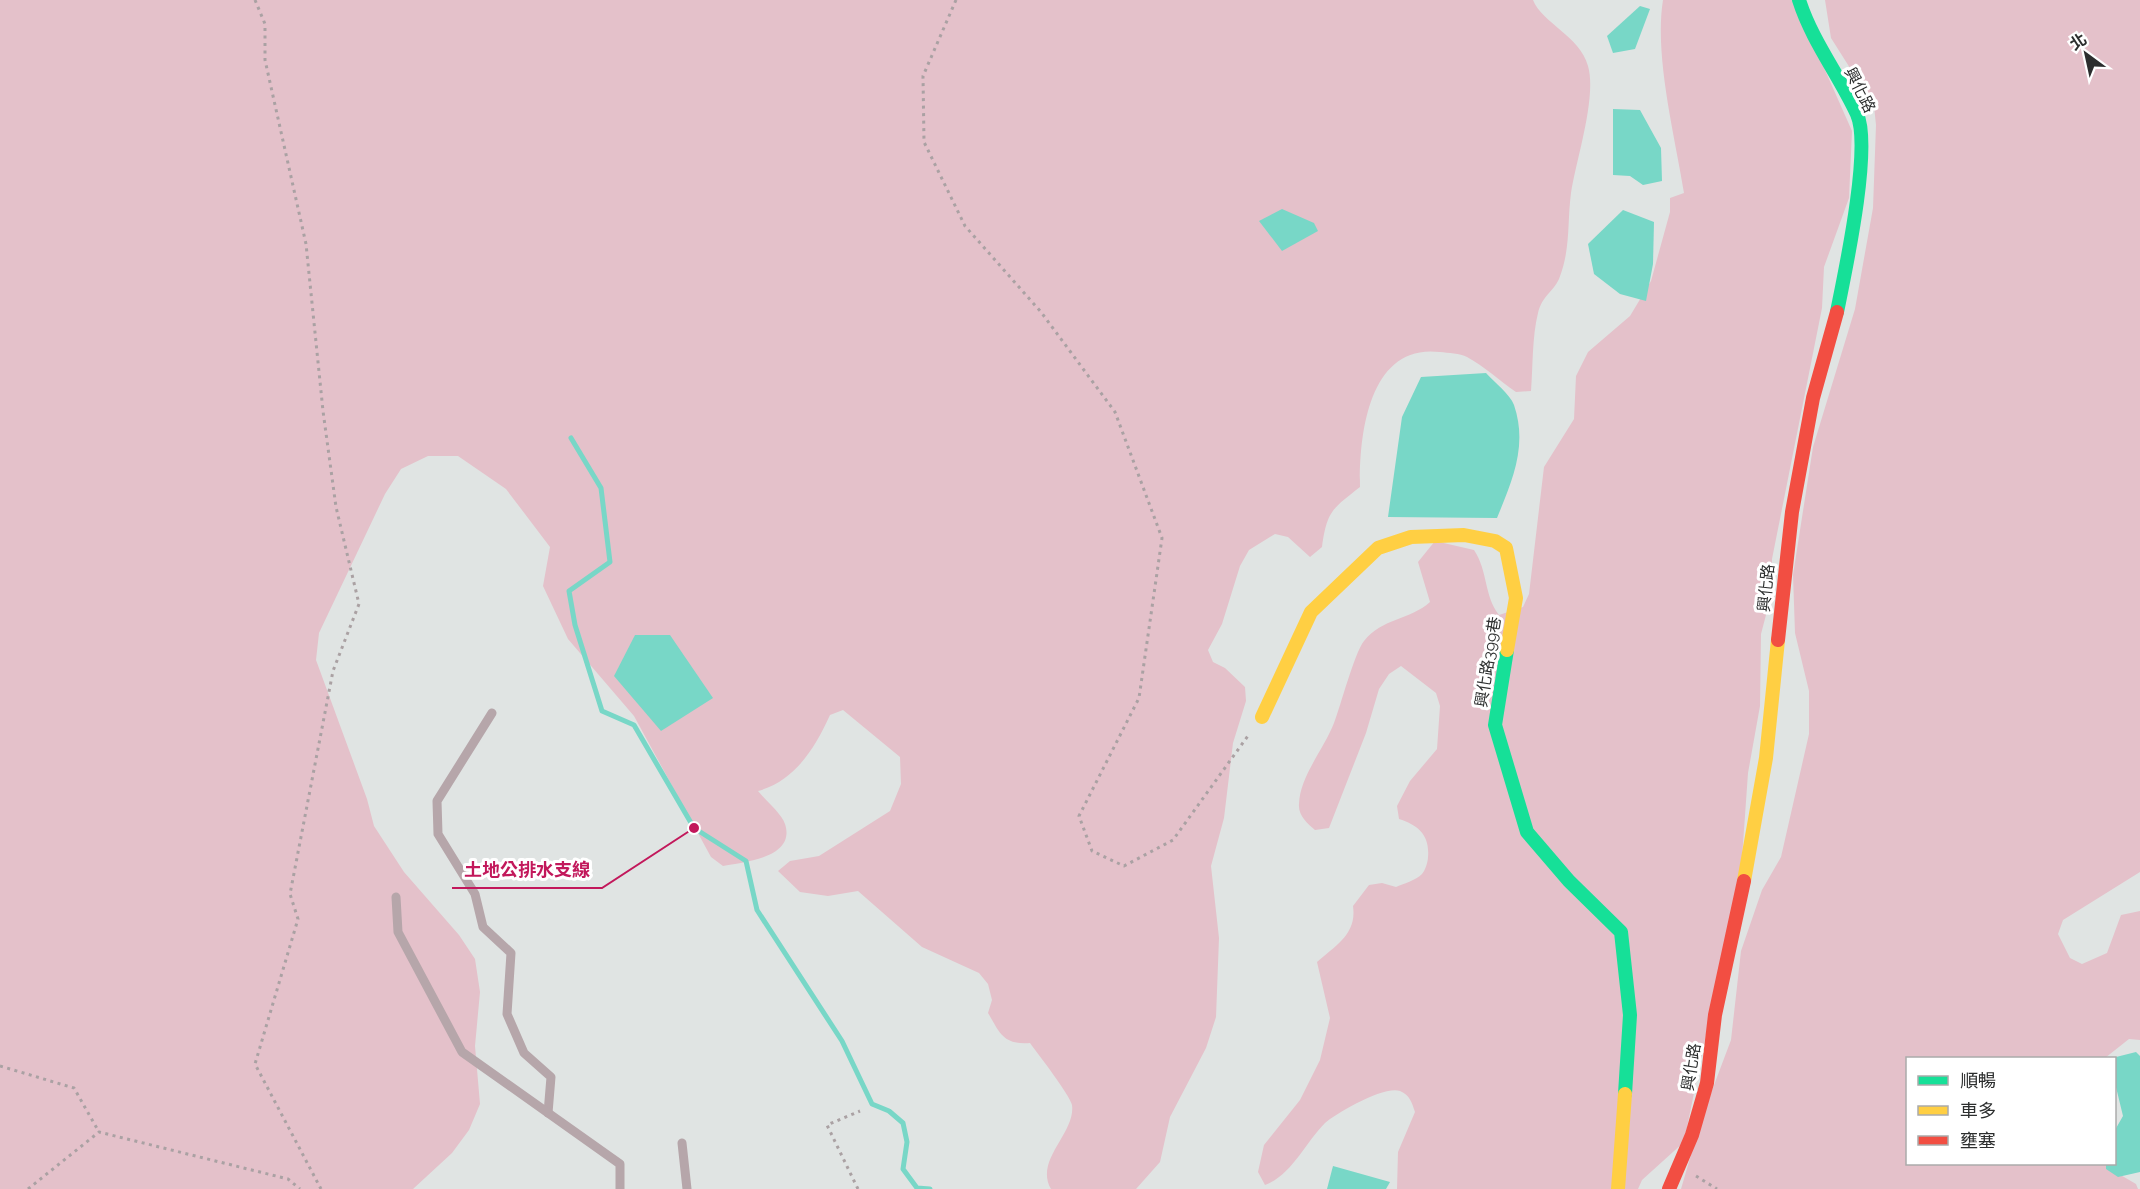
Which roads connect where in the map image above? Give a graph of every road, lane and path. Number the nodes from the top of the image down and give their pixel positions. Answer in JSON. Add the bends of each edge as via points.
{"nodes":[{"id":1,"x":255,"y":0,"type":"edge"},
{"id":2,"x":956,"y":0,"type":"edge"},
{"id":3,"x":1800,"y":0,"type":"edge"},
{"id":4,"x":492,"y":713,"type":"dead end"},
{"id":5,"x":1262,"y":717,"type":"joint"},
{"id":6,"x":396,"y":897,"type":"dead end"},
{"id":7,"x":0,"y":1066,"type":"edge"},
{"id":8,"x":860,"y":1111,"type":"dead end"},
{"id":9,"x":548,"y":1113,"type":"junction"},
{"id":10,"x":99,"y":1132,"type":"junction"},
{"id":11,"x":682,"y":1143,"type":"dead end"},
{"id":12,"x":28,"y":1189,"type":"edge"},
{"id":13,"x":300,"y":1189,"type":"edge"},
{"id":14,"x":321,"y":1189,"type":"edge"},
{"id":15,"x":620,"y":1189,"type":"edge"},
{"id":16,"x":687,"y":1189,"type":"edge"},
{"id":17,"x":858,"y":1189,"type":"edge"},
{"id":18,"x":1618,"y":1189,"type":"edge"},
{"id":19,"x":1669,"y":1189,"type":"edge"}],
"edges":[{"from":1,"to":14,"type":"path","via":[[266,24],[265,60],[306,244],[336,507],[359,604],[333,671],[290,894],[298,919],[255,1064]]},
{"from":2,"to":5,"type":"path","via":[[923,76],[924,142],[965,226],[1041,312],[1115,412],[1162,538],[1139,698],[1079,816],[1092,851],[1124,866],[1173,840]]},
{"from":3,"to":19,"type":"street","name":"興化路","via":[[1806,22],[1858,116],[1862,153],[1845,272],[1813,398],[1793,502],[1755,829],[1715,1015],[1707,1083],[1692,1135]]},
{"from":4,"to":9,"type":"lane","via":[[437,801],[438,834],[475,894],[483,927],[511,953],[507,1014],[524,1053],[551,1077]]},
{"from":5,"to":18,"type":"street","name":"興化路399巷","via":[[1311,612],[1378,548],[1411,537],[1464,535],[1495,541],[1506,548],[1516,598],[1495,725],[1527,832],[1621,932],[1630,1016]]},
{"from":6,"to":9,"type":"lane","via":[[398,932],[462,1052]]},
{"from":7,"to":10,"type":"path","via":[[74,1088]]},
{"from":8,"to":17,"type":"path","via":[[827,1125]]},
{"from":9,"to":15,"type":"lane","via":[[620,1164]]},
{"from":10,"to":12,"type":"path"},
{"from":10,"to":13,"type":"path","via":[[288,1179]]},
{"from":11,"to":16,"type":"lane"}]}
